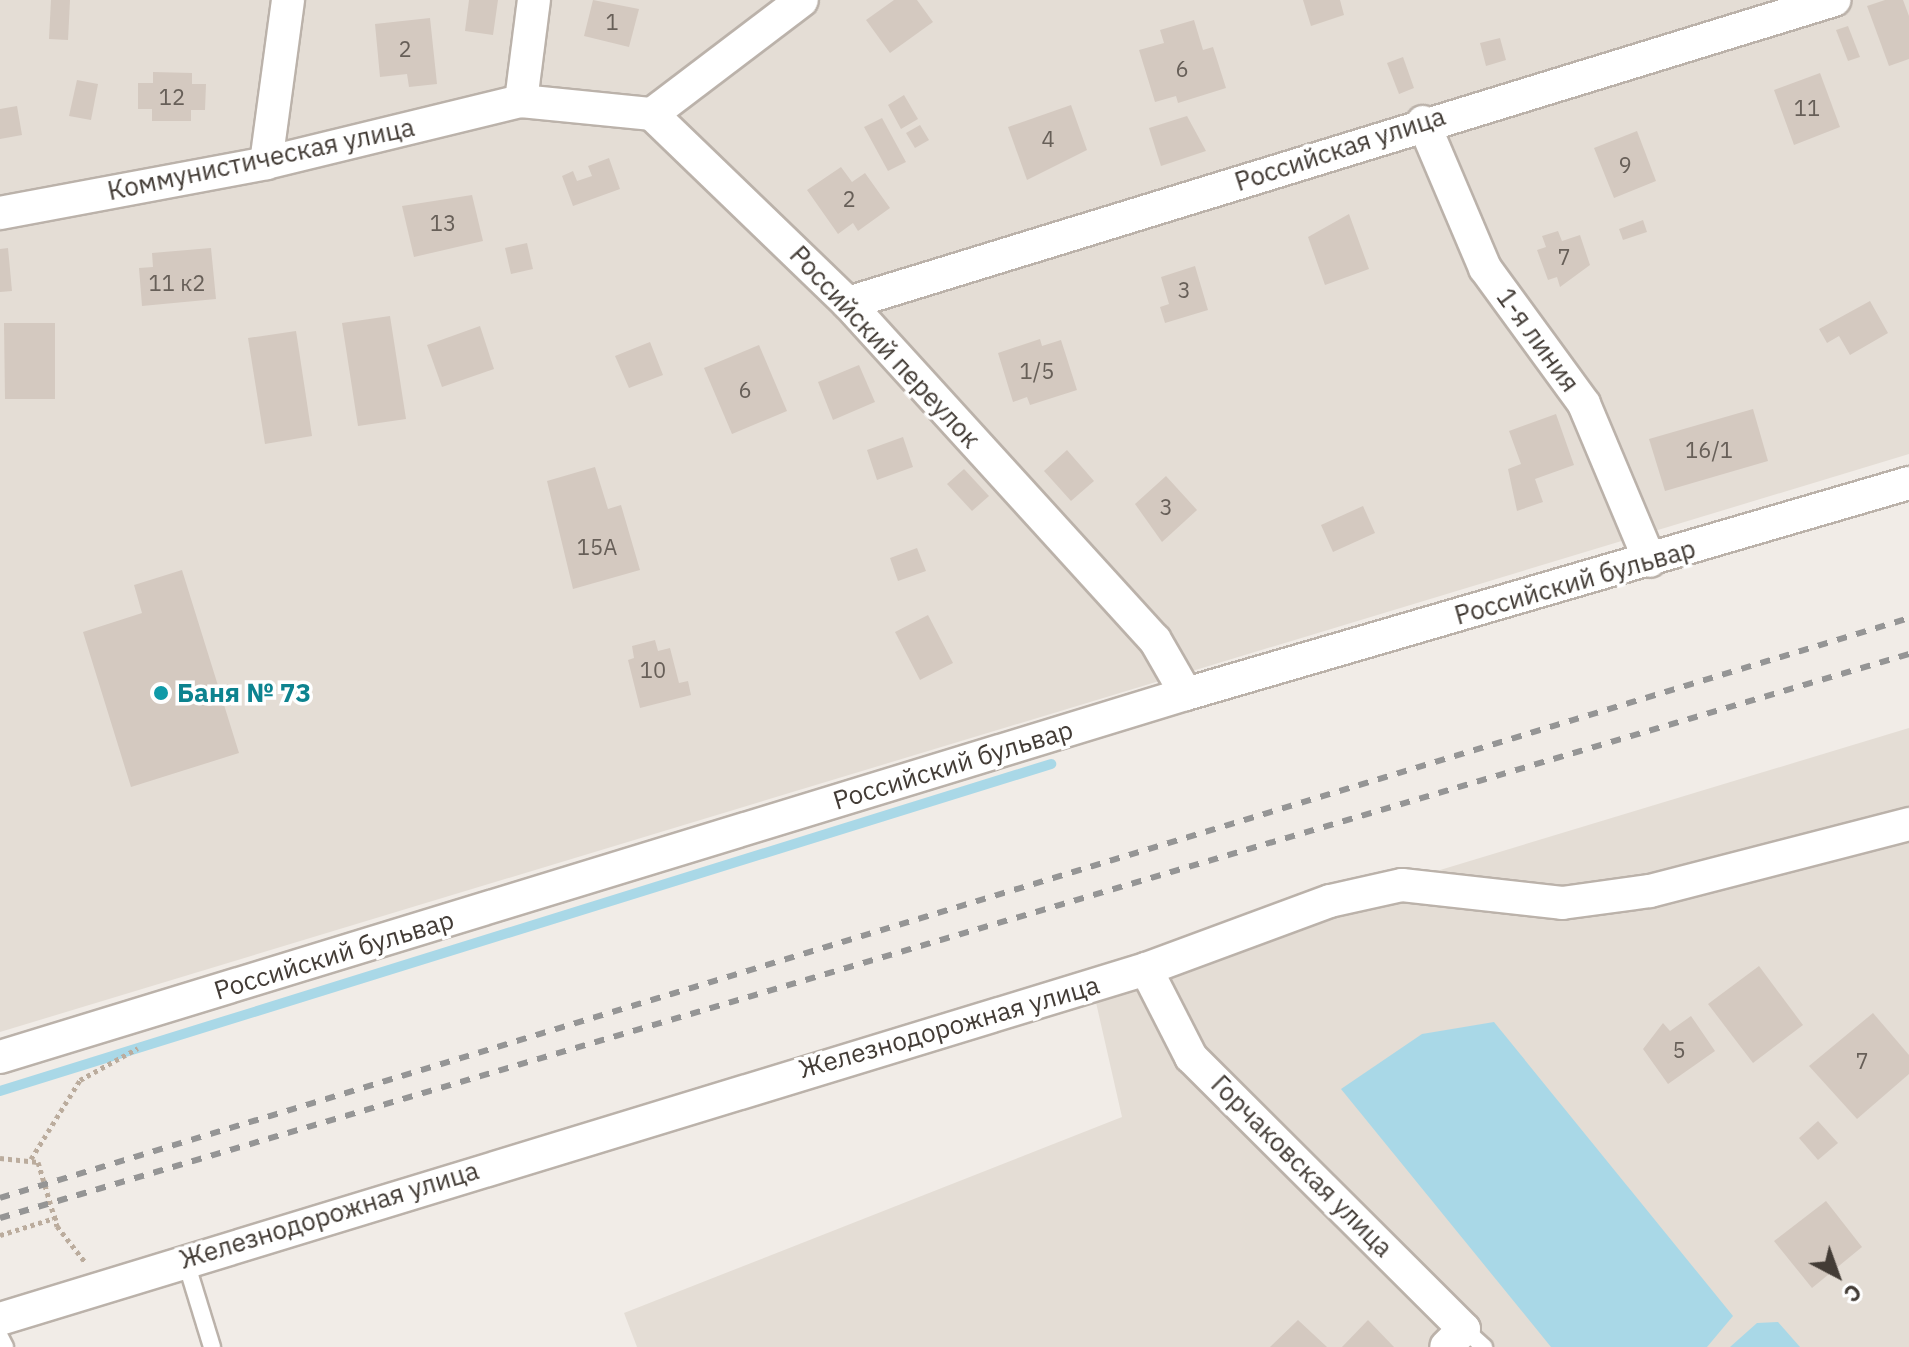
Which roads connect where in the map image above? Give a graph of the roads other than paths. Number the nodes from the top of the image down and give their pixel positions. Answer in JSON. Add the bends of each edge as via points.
{"nodes":[{"id":1,"x":288,"y":0,"type":"edge"},
{"id":2,"x":534,"y":0,"type":"edge"},
{"id":3,"x":802,"y":0,"type":"edge"},
{"id":4,"x":1834,"y":0,"type":"edge"},
{"id":5,"x":521,"y":101,"type":"junction"},
{"id":6,"x":652,"y":114,"type":"junction"},
{"id":7,"x":1423,"y":122,"type":"junction"},
{"id":8,"x":266,"y":163,"type":"junction"},
{"id":9,"x":0,"y":213,"type":"edge"},
{"id":10,"x":848,"y":303,"type":"junction"},
{"id":11,"x":1909,"y":483,"type":"edge"},
{"id":12,"x":1650,"y":561,"type":"junction"},
{"id":13,"x":1186,"y":694,"type":"junction"},
{"id":14,"x":1909,"y":824,"type":"edge"},
{"id":15,"x":1146,"y":969,"type":"junction"},
{"id":16,"x":0,"y":1057,"type":"edge"},
{"id":17,"x":185,"y":1259,"type":"junction"},
{"id":18,"x":0,"y":1319,"type":"edge"},
{"id":19,"x":0,"y":1337,"type":"edge"},
{"id":20,"x":1465,"y":1341,"type":"edge"},
{"id":21,"x":5,"y":1347,"type":"edge"},
{"id":22,"x":212,"y":1347,"type":"edge"}],
"edges":[{"from":1,"to":8,"type":"street"},
{"from":2,"to":5,"type":"street"},
{"from":3,"to":6,"type":"street"},
{"from":4,"to":7,"type":"street","name":"Российская улица"},
{"from":5,"to":6,"type":"street"},
{"from":5,"to":8,"type":"street","name":"Коммунистическая улица"},
{"from":6,"to":10,"type":"street","name":"Российский переулок"},
{"from":7,"to":10,"type":"street","name":"Российская улица"},
{"from":7,"to":12,"type":"street","name":"1-я линия","via":[[1485,268],[1584,404]]},
{"from":8,"to":9,"type":"street","name":"Коммунистическая улица"},
{"from":10,"to":13,"type":"street","name":"Российский переулок","via":[[1155,640]]},
{"from":11,"to":12,"type":"street","name":"Российский бульвар"},
{"from":12,"to":13,"type":"street","name":"Российский бульвар"},
{"from":13,"to":16,"type":"street","name":"Российский бульвар"},
{"from":14,"to":15,"type":"street","name":"Железнодорожная улица","via":[[1650,891],[1562,903],[1402,885],[1330,901]]},
{"from":15,"to":17,"type":"street","name":"Железнодорожная улица"},
{"from":15,"to":20,"type":"street","name":"Горчаковская улица","via":[[1191,1057]]},
{"from":17,"to":18,"type":"street","name":"Железнодорожная улица"},
{"from":17,"to":22,"type":"lane"},
{"from":19,"to":21,"type":"lane"}]}
